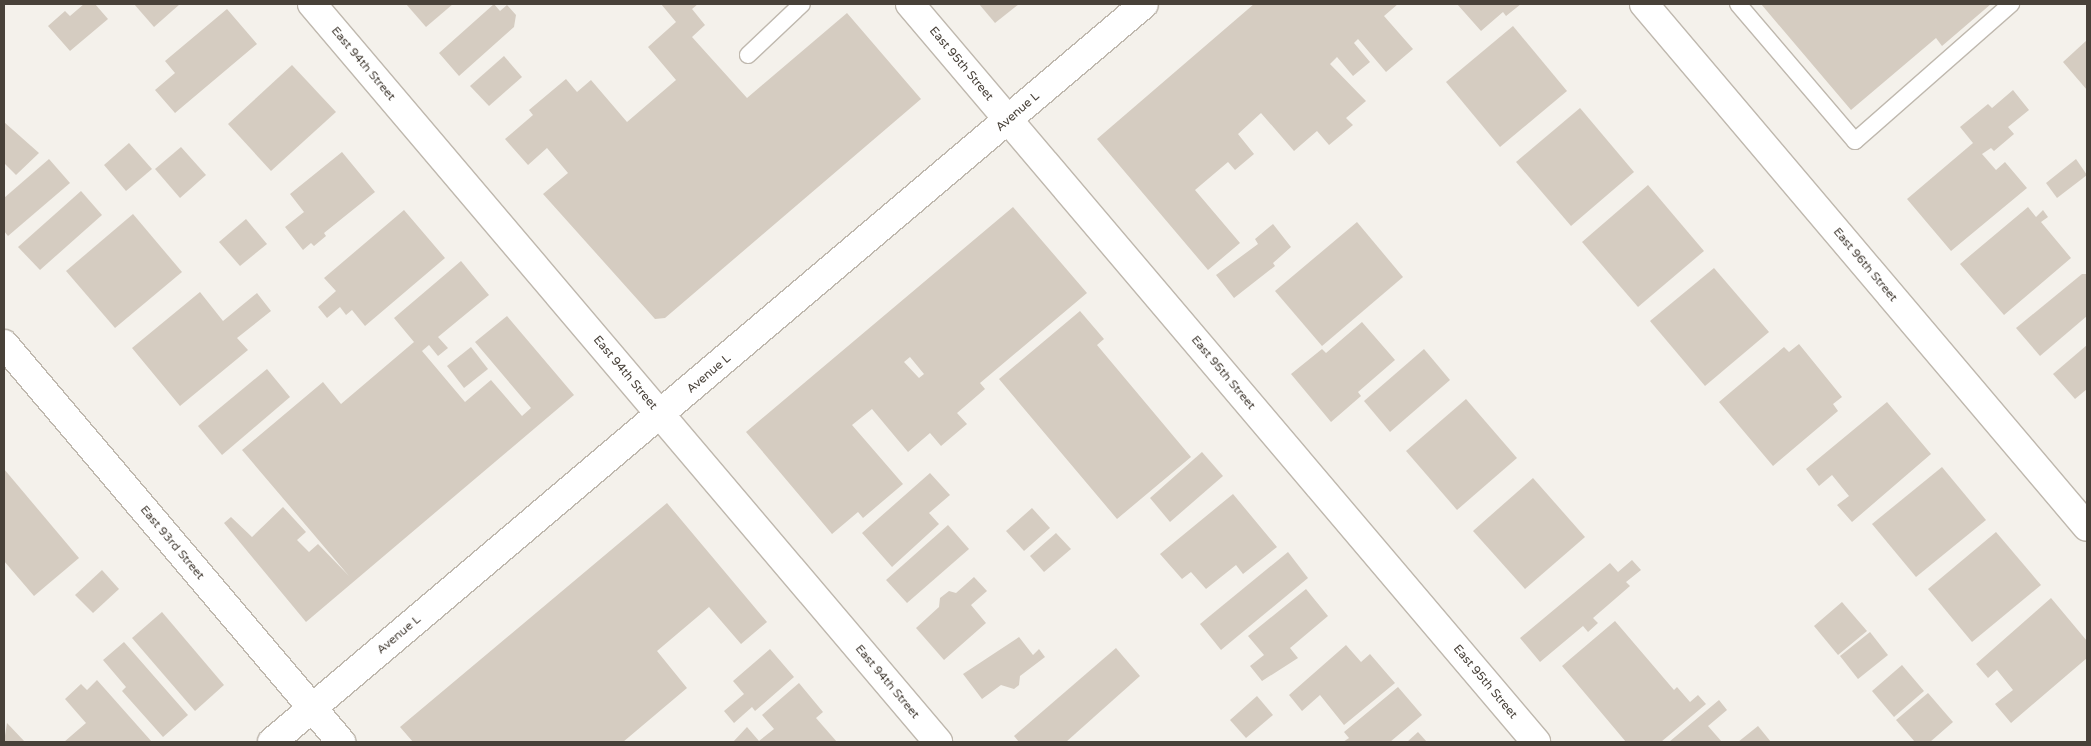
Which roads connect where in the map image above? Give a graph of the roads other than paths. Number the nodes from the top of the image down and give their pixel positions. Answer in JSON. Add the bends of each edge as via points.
{"nodes":[{"id":1,"x":312,"y":4,"type":"edge"},
{"id":2,"x":802,"y":4,"type":"edge"},
{"id":3,"x":910,"y":4,"type":"edge"},
{"id":4,"x":1144,"y":4,"type":"edge"},
{"id":5,"x":1644,"y":4,"type":"edge"},
{"id":6,"x":1738,"y":4,"type":"edge"},
{"id":7,"x":2011,"y":4,"type":"edge"},
{"id":8,"x":748,"y":55,"type":"dead end"},
{"id":9,"x":1008,"y":120,"type":"junction"},
{"id":10,"x":4,"y":344,"type":"edge"},
{"id":11,"x":660,"y":415,"type":"junction"},
{"id":12,"x":2087,"y":526,"type":"edge"},
{"id":13,"x":312,"y":708,"type":"junction"},
{"id":14,"x":272,"y":742,"type":"edge"},
{"id":15,"x":341,"y":742,"type":"edge"},
{"id":16,"x":938,"y":742,"type":"edge"},
{"id":17,"x":1536,"y":742,"type":"edge"}],
"edges":[{"from":1,"to":11,"type":"street","name":"East 94th Street"},
{"from":2,"to":8,"type":"lane"},
{"from":3,"to":9,"type":"street","name":"East 95th Street"},
{"from":4,"to":9,"type":"street","name":"Avenue L"},
{"from":5,"to":12,"type":"street","name":"East 96th Street"},
{"from":6,"to":7,"type":"lane","via":[[1855,141]]},
{"from":9,"to":11,"type":"street","name":"Avenue L"},
{"from":9,"to":17,"type":"street","name":"East 95th Street"},
{"from":10,"to":13,"type":"street","name":"East 93rd Street"},
{"from":11,"to":13,"type":"street","name":"Avenue L"},
{"from":11,"to":16,"type":"street","name":"East 94th Street"},
{"from":13,"to":14,"type":"street","name":"Avenue L"},
{"from":13,"to":15,"type":"street","name":"East 93rd Street"}]}
